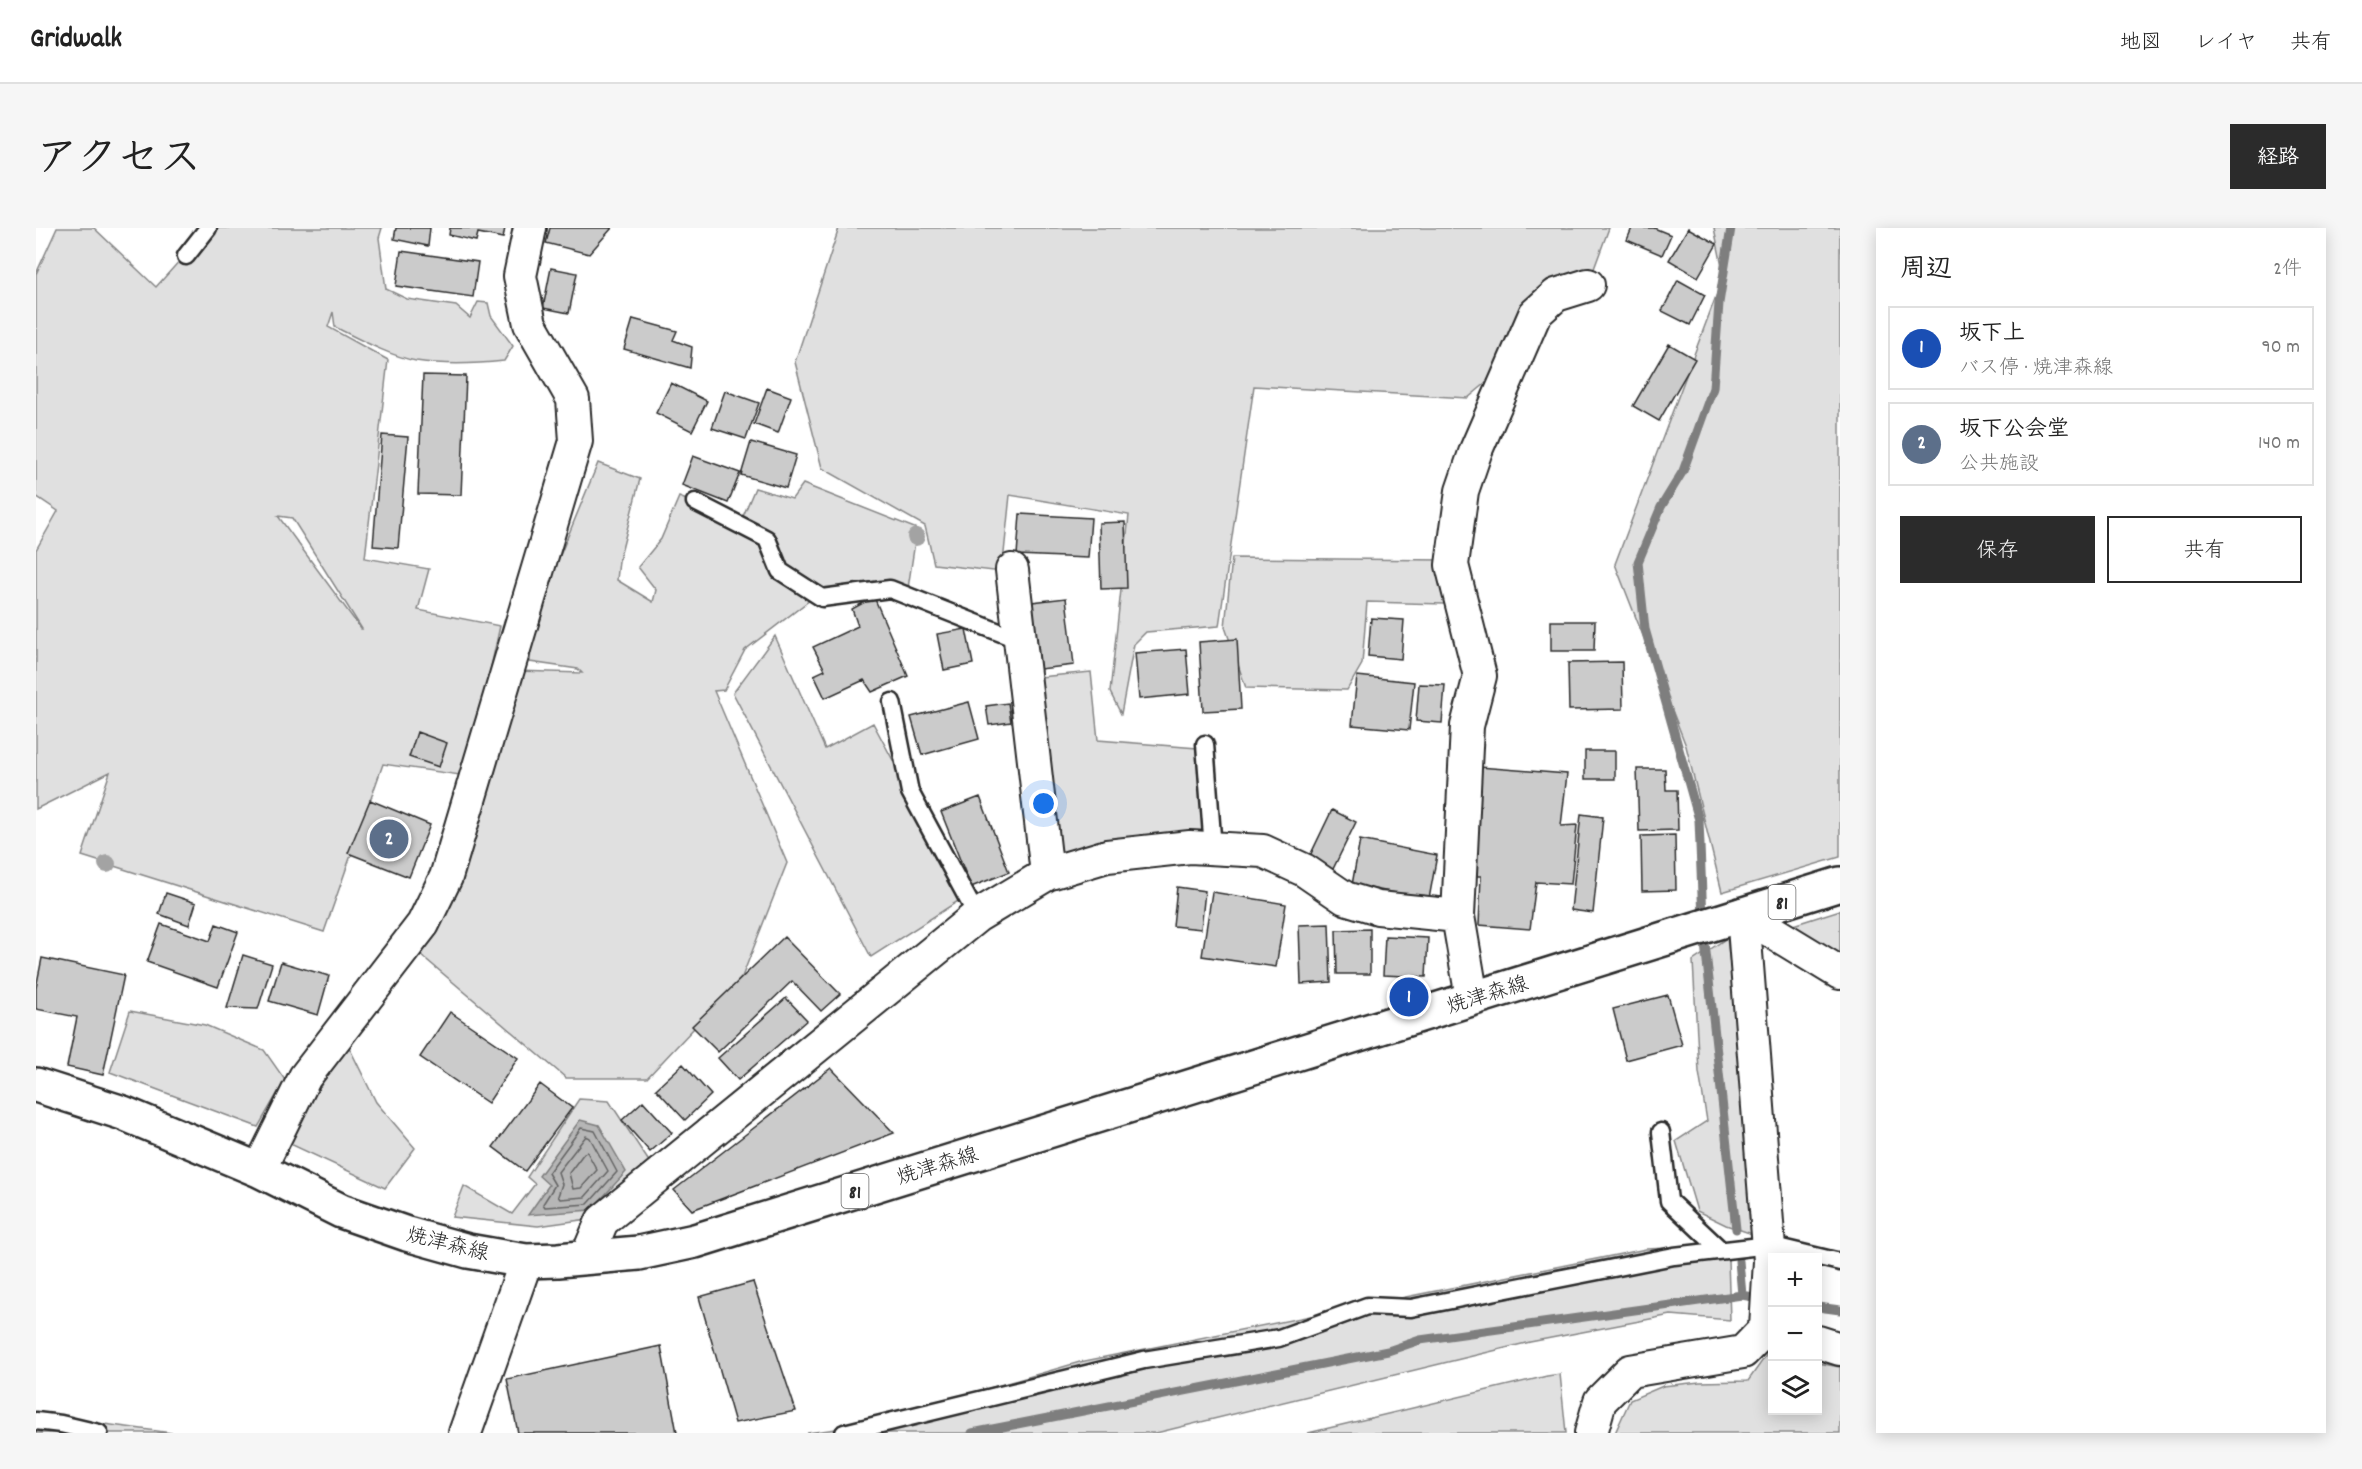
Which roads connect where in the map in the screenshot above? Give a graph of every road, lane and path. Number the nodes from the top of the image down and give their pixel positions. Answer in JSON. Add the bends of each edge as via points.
{"nodes":[{"id":1,"x":208,"y":228,"type":"edge"},
{"id":2,"x":530,"y":228,"type":"edge"},
{"id":3,"x":186,"y":255,"type":"dead end"},
{"id":4,"x":1588,"y":285,"type":"dead end"},
{"id":5,"x":694,"y":502,"type":"dead end"},
{"id":6,"x":1012,"y":570,"type":"dead end"},
{"id":7,"x":1019,"y":640,"type":"junction"},
{"id":8,"x":892,"y":702,"type":"dead end"},
{"id":9,"x":1205,"y":744,"type":"dead end"},
{"id":10,"x":1213,"y":849,"type":"junction"},
{"id":11,"x":1047,"y":874,"type":"junction"},
{"id":12,"x":1840,"y":884,"type":"edge"},
{"id":13,"x":977,"y":916,"type":"junction"},
{"id":14,"x":1458,"y":916,"type":"junction"},
{"id":15,"x":1734,"y":917,"type":"junction"},
{"id":16,"x":1840,"y":973,"type":"edge"},
{"id":17,"x":1472,"y":998,"type":"junction"},
{"id":18,"x":36,"y":1085,"type":"edge"},
{"id":19,"x":1661,"y":1132,"type":"dead end"},
{"id":20,"x":259,"y":1170,"type":"junction"},
{"id":21,"x":1721,"y":1250,"type":"junction"},
{"id":22,"x":1770,"y":1253,"type":"joint"},
{"id":23,"x":587,"y":1257,"type":"junction"},
{"id":24,"x":1822,"y":1260,"type":"edge"},
{"id":25,"x":526,"y":1261,"type":"junction"},
{"id":26,"x":1840,"y":1262,"type":"edge"},
{"id":27,"x":1768,"y":1324,"type":"edge"},
{"id":28,"x":1822,"y":1343,"type":"edge"},
{"id":29,"x":1840,"y":1348,"type":"edge"},
{"id":30,"x":36,"y":1421,"type":"edge"},
{"id":31,"x":99,"y":1433,"type":"edge"},
{"id":32,"x":465,"y":1433,"type":"edge"},
{"id":33,"x":844,"y":1433,"type":"edge"},
{"id":34,"x":1591,"y":1433,"type":"edge"}],
"edges":[{"from":1,"to":3,"type":"lane"},
{"from":2,"to":20,"type":"street","via":[[520,276],[530,324],[573,399],[576,441],[446,877],[423,924],[305,1077]]},
{"from":4,"to":14,"type":"street","via":[[1556,295],[1535,314],[1462,491],[1452,565],[1479,676],[1467,726]]},
{"from":5,"to":7,"type":"lane","via":[[767,539],[780,571],[822,598],[890,589]]},
{"from":6,"to":7,"type":"street"},
{"from":7,"to":11,"type":"street"},
{"from":8,"to":13,"type":"lane","via":[[910,792]]},
{"from":9,"to":10,"type":"lane"},
{"from":10,"to":11,"type":"street","via":[[1190,847],[1107,856]]},
{"from":10,"to":14,"type":"street","via":[[1263,851],[1304,870],[1345,898],[1378,908]]},
{"from":11,"to":13,"type":"street"},
{"from":12,"to":15,"type":"main road","name":"焼津森線","number":"81"},
{"from":13,"to":23,"type":"street","via":[[602,1221]]},
{"from":14,"to":17,"type":"street"},
{"from":15,"to":16,"type":"street"},
{"from":15,"to":17,"type":"main road","name":"焼津森線","number":"81"},
{"from":15,"to":22,"type":"street"},
{"from":17,"to":23,"type":"main road","name":"焼津森線","number":"81","via":[[695,1241],[639,1253]]},
{"from":18,"to":20,"type":"main road","name":"焼津森線","number":"81","via":[[123,1113]]},
{"from":19,"to":21,"type":"lane","via":[[1669,1201]]},
{"from":20,"to":25,"type":"main road","name":"焼津森線","number":"81","via":[[341,1211],[407,1234],[468,1251]]},
{"from":21,"to":22,"type":"lane"},
{"from":21,"to":33,"type":"lane","via":[[1411,1308],[1366,1306],[1279,1338],[1144,1360]]},
{"from":23,"to":25,"type":"main road","name":"焼津森線","number":"81"},
{"from":24,"to":26,"type":"lane"},
{"from":25,"to":32,"type":"street"},
{"from":27,"to":34,"type":"street","via":[[1743,1352],[1630,1371],[1600,1401]]},
{"from":28,"to":29,"type":"street"},
{"from":30,"to":31,"type":"lane"}]}
